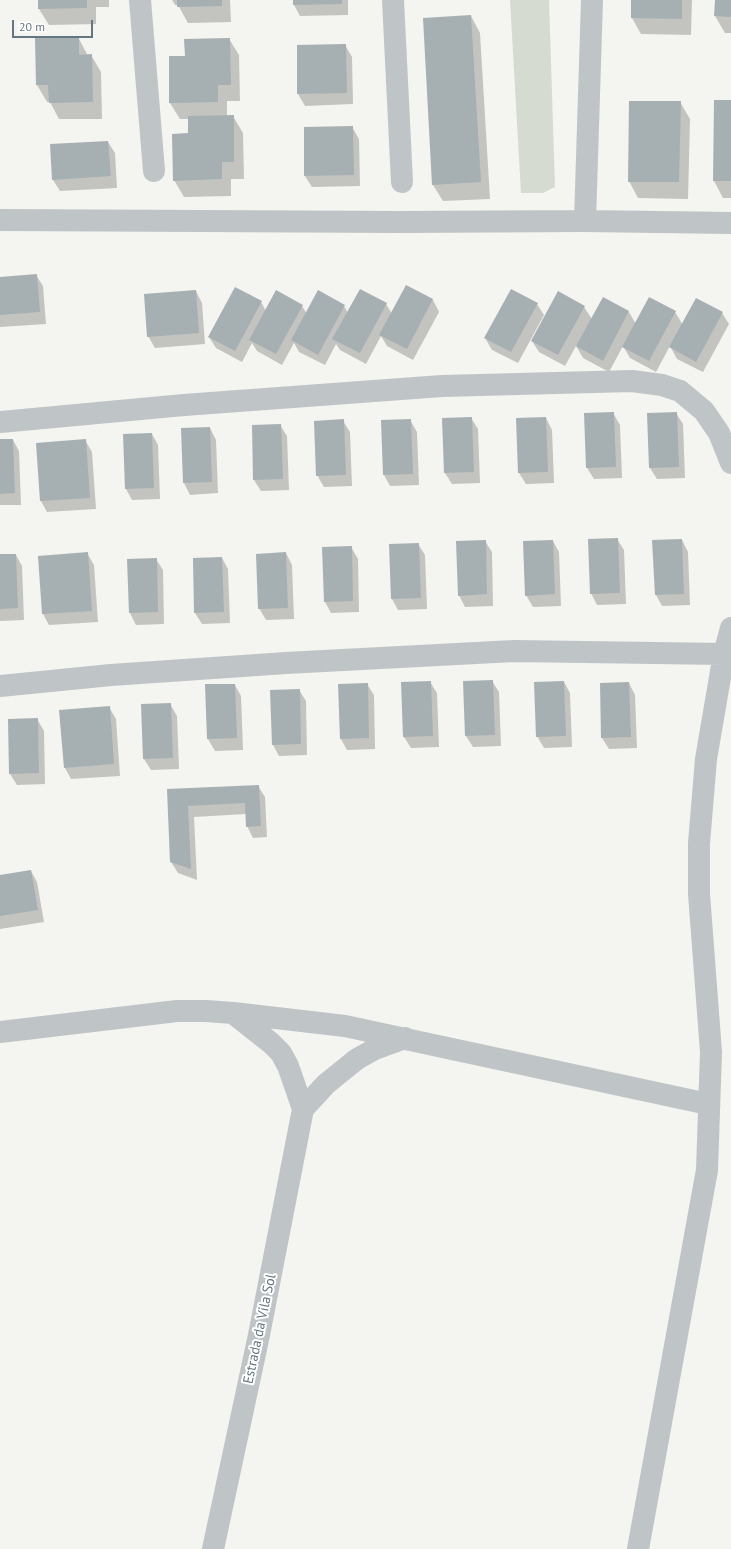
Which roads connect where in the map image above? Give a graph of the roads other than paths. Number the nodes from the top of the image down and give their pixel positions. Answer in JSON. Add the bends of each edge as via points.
{"nodes":[{"id":1,"x":140,"y":0,"type":"edge"},
{"id":2,"x":393,"y":0,"type":"edge"},
{"id":3,"x":592,"y":0,"type":"edge"},
{"id":4,"x":154,"y":171,"type":"dead end"},
{"id":5,"x":402,"y":182,"type":"dead end"},
{"id":6,"x":0,"y":220,"type":"edge"},
{"id":7,"x":585,"y":221,"type":"junction"},
{"id":8,"x":731,"y":223,"type":"edge"},
{"id":9,"x":0,"y":422,"type":"edge"},
{"id":10,"x":731,"y":463,"type":"edge"},
{"id":11,"x":731,"y":628,"type":"edge"},
{"id":12,"x":724,"y":654,"type":"junction"},
{"id":13,"x":0,"y":686,"type":"edge"},
{"id":14,"x":233,"y":1013,"type":"junction"},
{"id":15,"x":0,"y":1032,"type":"edge"},
{"id":16,"x":405,"y":1038,"type":"junction"},
{"id":17,"x":708,"y":1104,"type":"junction"},
{"id":18,"x":303,"y":1109,"type":"junction"},
{"id":19,"x":213,"y":1549,"type":"edge"},
{"id":20,"x":638,"y":1549,"type":"edge"}],
"edges":[{"from":1,"to":4,"type":"street"},
{"from":2,"to":5,"type":"street"},
{"from":3,"to":7,"type":"street"},
{"from":6,"to":7,"type":"street"},
{"from":7,"to":8,"type":"street"},
{"from":9,"to":10,"type":"street","via":[[184,405],[442,386],[632,381],[662,384],[680,391],[704,411],[712,422]]},
{"from":11,"to":12,"type":"street"},
{"from":12,"to":13,"type":"street","via":[[514,652],[111,675]]},
{"from":12,"to":17,"type":"street","via":[[706,759],[699,843],[699,894],[711,1052]]},
{"from":14,"to":15,"type":"street","via":[[177,1011]]},
{"from":14,"to":16,"type":"street","via":[[345,1026]]},
{"from":14,"to":18,"type":"street","via":[[281,1053]]},
{"from":16,"to":17,"type":"street"},
{"from":16,"to":18,"type":"street","via":[[357,1059],[326,1084]]},
{"from":17,"to":20,"type":"street","via":[[707,1170]]},
{"from":18,"to":19,"type":"street","name":"Estrada da Vila Sol","via":[[259,1335]]}]}
